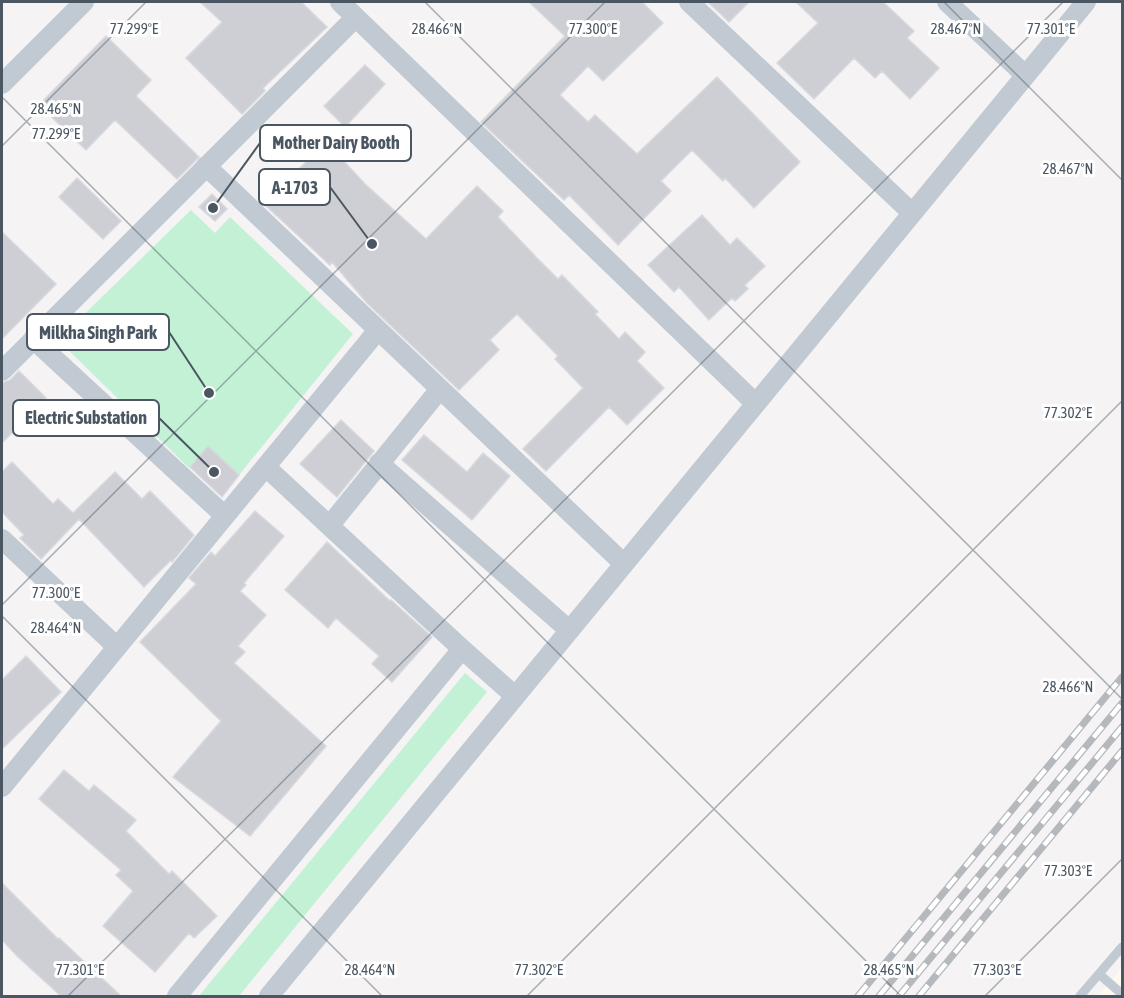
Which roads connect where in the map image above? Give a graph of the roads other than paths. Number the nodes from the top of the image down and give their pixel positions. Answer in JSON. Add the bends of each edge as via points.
{"nodes":[{"id":1,"x":84,"y":2,"type":"edge"},
{"id":2,"x":339,"y":2,"type":"edge"},
{"id":3,"x":689,"y":2,"type":"edge"},
{"id":4,"x":947,"y":2,"type":"edge"},
{"id":5,"x":1086,"y":2,"type":"edge"},
{"id":6,"x":355,"y":18,"type":"junction"},
{"id":7,"x":1024,"y":74,"type":"junction"},
{"id":8,"x":2,"y":84,"type":"edge"},
{"id":9,"x":206,"y":166,"type":"junction"},
{"id":10,"x":911,"y":212,"type":"junction"},
{"id":11,"x":378,"y":330,"type":"junction"},
{"id":12,"x":33,"y":339,"type":"junction"},
{"id":13,"x":2,"y":371,"type":"edge"},
{"id":14,"x":440,"y":389,"type":"junction"},
{"id":15,"x":755,"y":404,"type":"junction"},
{"id":16,"x":379,"y":463,"type":"junction"},
{"id":17,"x":266,"y":466,"type":"junction"},
{"id":18,"x":225,"y":516,"type":"junction"},
{"id":19,"x":330,"y":525,"type":"junction"},
{"id":20,"x":2,"y":539,"type":"edge"},
{"id":21,"x":623,"y":563,"type":"junction"},
{"id":22,"x":569,"y":630,"type":"junction"},
{"id":23,"x":117,"y":647,"type":"junction"},
{"id":24,"x":462,"y":649,"type":"junction"},
{"id":25,"x":515,"y":696,"type":"junction"},
{"id":26,"x":2,"y":784,"type":"edge"},
{"id":27,"x":1122,"y":947,"type":"edge"},
{"id":28,"x":1099,"y":974,"type":"junction"},
{"id":29,"x":1122,"y":994,"type":"edge"},
{"id":30,"x":177,"y":996,"type":"edge"},
{"id":31,"x":269,"y":996,"type":"edge"},
{"id":32,"x":1080,"y":996,"type":"edge"}],
"edges":[{"from":1,"to":8,"type":"street"},
{"from":2,"to":6,"type":"street"},
{"from":3,"to":10,"type":"street"},
{"from":4,"to":7,"type":"street"},
{"from":5,"to":7,"type":"street"},
{"from":6,"to":9,"type":"street"},
{"from":6,"to":15,"type":"street"},
{"from":7,"to":10,"type":"street"},
{"from":9,"to":11,"type":"street"},
{"from":9,"to":12,"type":"street"},
{"from":10,"to":15,"type":"street"},
{"from":11,"to":14,"type":"street"},
{"from":11,"to":17,"type":"street"},
{"from":12,"to":13,"type":"street"},
{"from":12,"to":18,"type":"street"},
{"from":14,"to":16,"type":"street"},
{"from":14,"to":21,"type":"street"},
{"from":15,"to":21,"type":"street"},
{"from":16,"to":19,"type":"street"},
{"from":16,"to":22,"type":"street"},
{"from":17,"to":18,"type":"street"},
{"from":17,"to":19,"type":"street"},
{"from":18,"to":23,"type":"street"},
{"from":19,"to":24,"type":"street"},
{"from":20,"to":23,"type":"street"},
{"from":21,"to":22,"type":"street"},
{"from":22,"to":25,"type":"street"},
{"from":23,"to":26,"type":"street"},
{"from":24,"to":25,"type":"street"},
{"from":24,"to":30,"type":"street"},
{"from":25,"to":31,"type":"street"},
{"from":27,"to":28,"type":"lane"},
{"from":28,"to":29,"type":"lane"},
{"from":28,"to":32,"type":"lane"}]}
